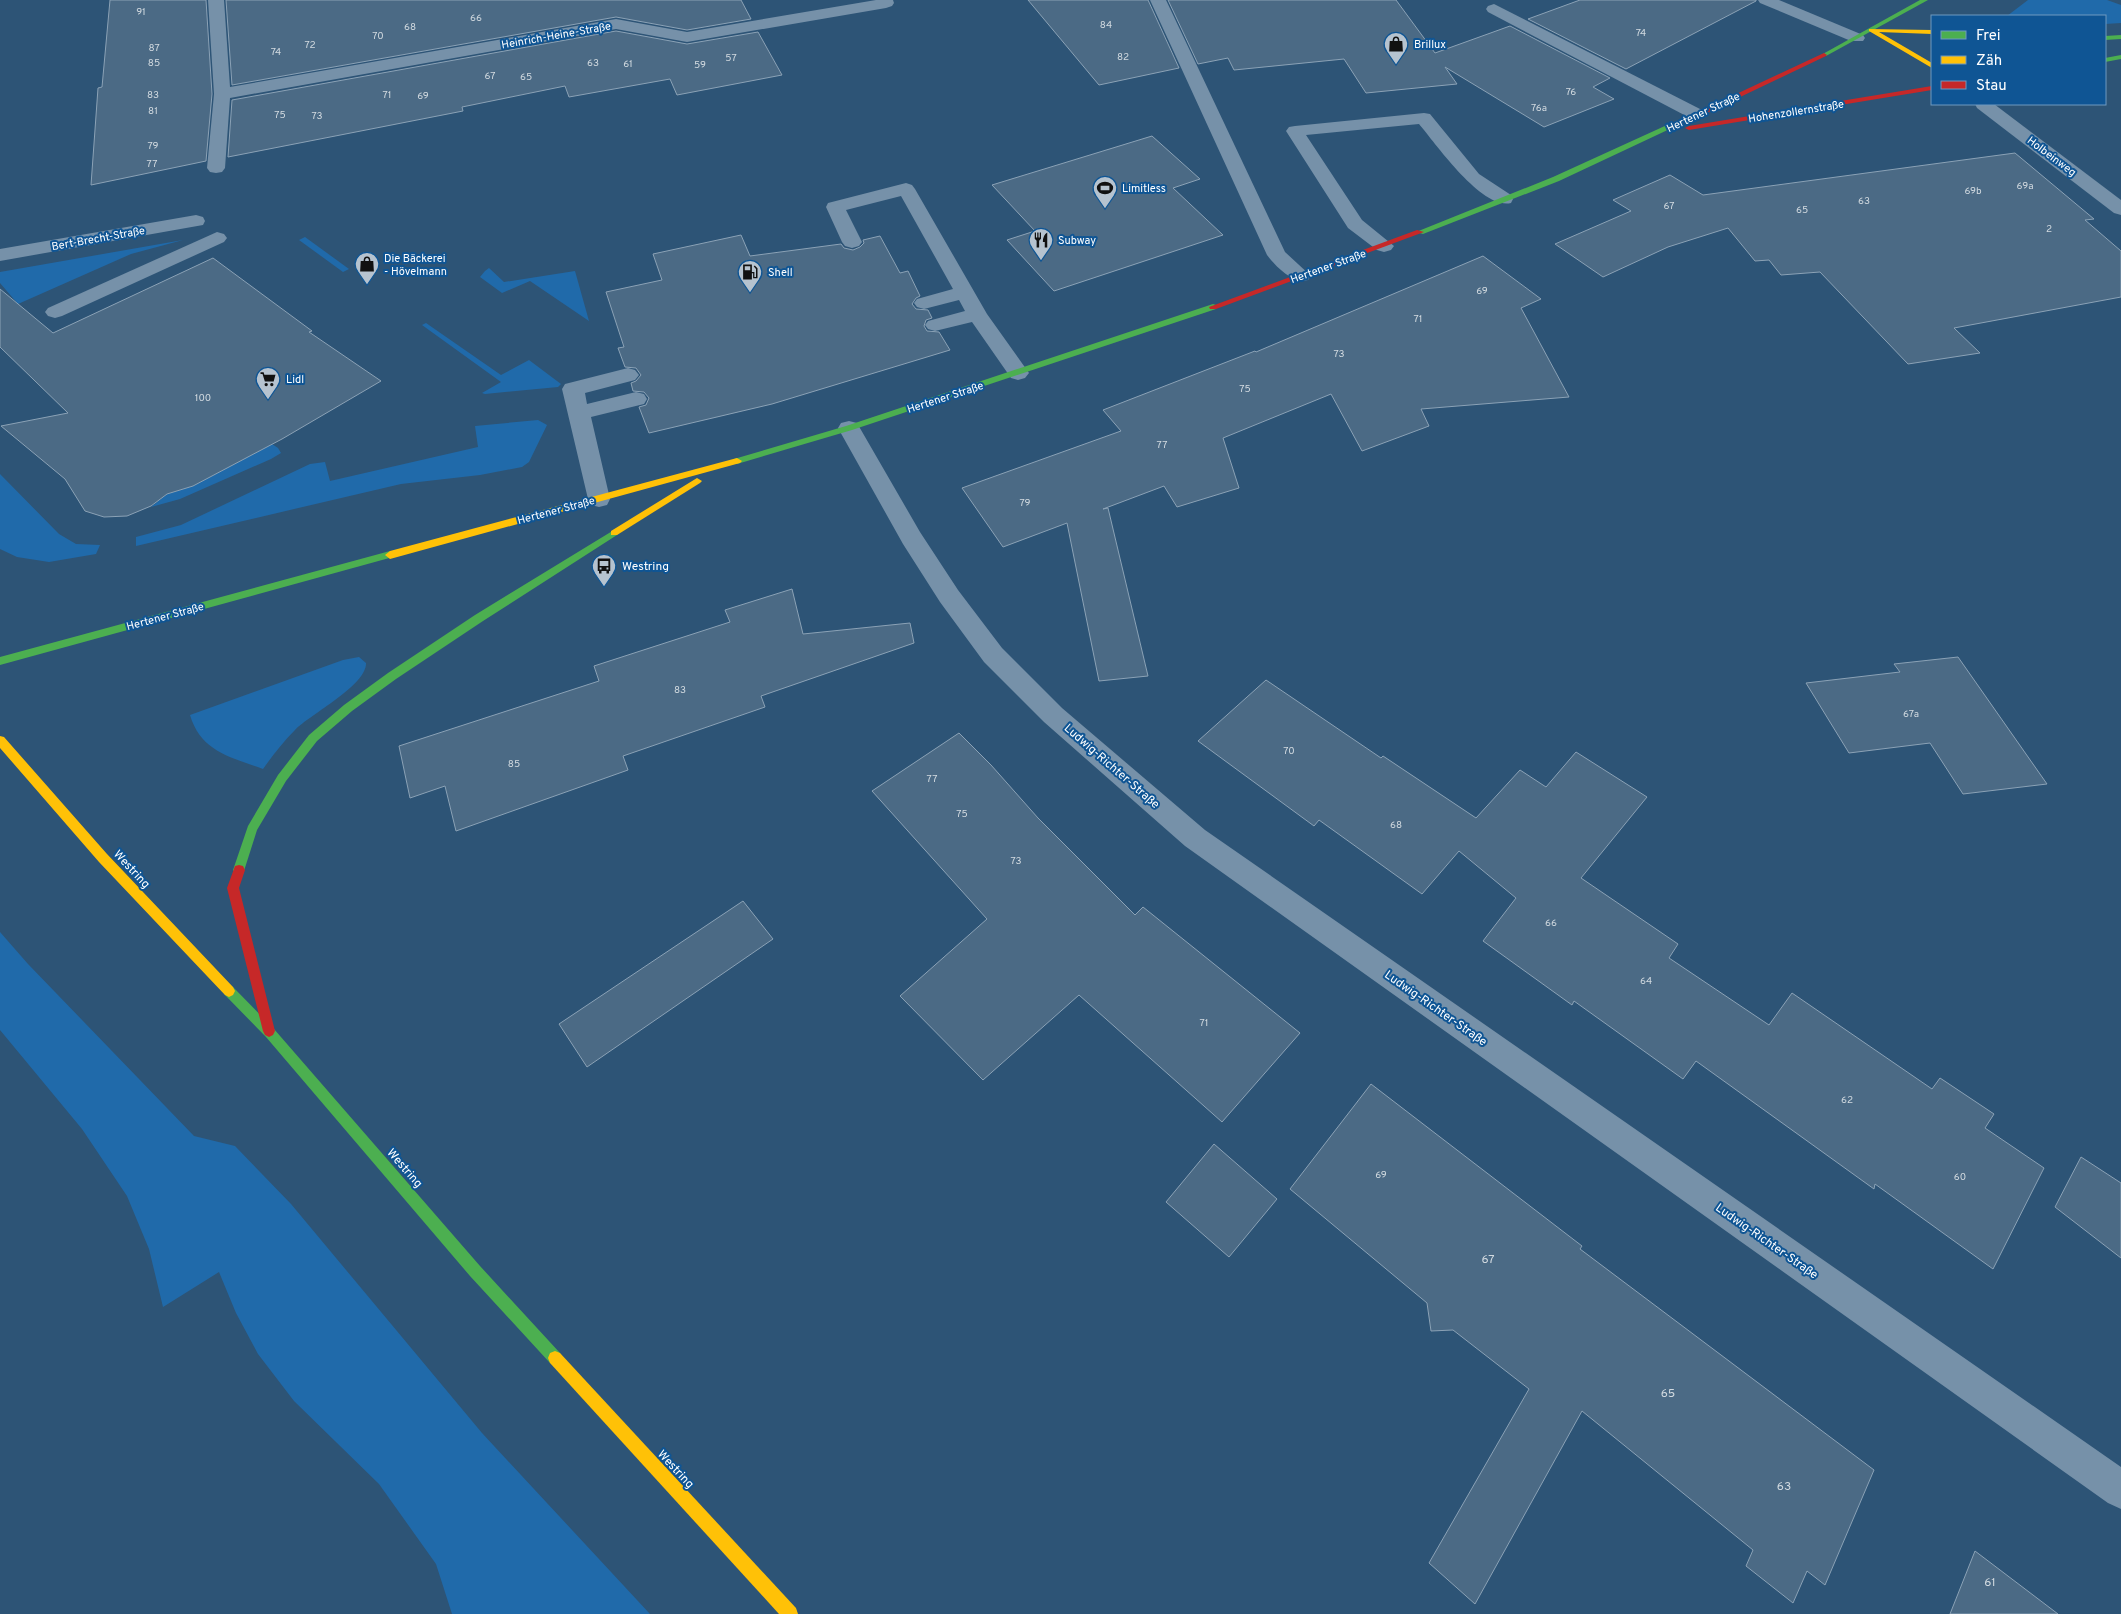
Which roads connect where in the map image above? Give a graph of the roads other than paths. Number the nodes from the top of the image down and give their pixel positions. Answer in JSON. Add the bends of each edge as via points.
{"nodes":[{"id":1,"x":216,"y":0,"type":"edge"},
{"id":2,"x":885,"y":0,"type":"edge"},
{"id":3,"x":1158,"y":0,"type":"edge"},
{"id":4,"x":1766,"y":0,"type":"edge"},
{"id":5,"x":1925,"y":0,"type":"edge"},
{"id":6,"x":1494,"y":9,"type":"dead end"},
{"id":7,"x":1931,"y":32,"type":"edge"},
{"id":8,"x":1864,"y":34,"type":"junction"},
{"id":9,"x":2121,"y":37,"type":"edge"},
{"id":10,"x":2106,"y":38,"type":"edge"},
{"id":11,"x":2121,"y":58,"type":"edge"},
{"id":12,"x":2106,"y":60,"type":"edge"},
{"id":13,"x":1931,"y":66,"type":"edge"},
{"id":14,"x":1931,"y":88,"type":"edge"},
{"id":15,"x":222,"y":94,"type":"junction"},
{"id":16,"x":1984,"y":105,"type":"edge"},
{"id":17,"x":1696,"y":114,"type":"junction"},
{"id":18,"x":1660,"y":133,"type":"junction"},
{"id":19,"x":216,"y":168,"type":"dead end"},
{"id":20,"x":1504,"y":199,"type":"junction"},
{"id":21,"x":2121,"y":209,"type":"edge"},
{"id":22,"x":196,"y":221,"type":"dead end"},
{"id":23,"x":217,"y":238,"type":"dead end"},
{"id":24,"x":852,"y":242,"type":"dead end"},
{"id":25,"x":1384,"y":246,"type":"junction"},
{"id":26,"x":0,"y":255,"type":"edge"},
{"id":27,"x":1301,"y":276,"type":"junction"},
{"id":28,"x":964,"y":292,"type":"junction"},
{"id":29,"x":924,"y":303,"type":"dead end"},
{"id":30,"x":55,"y":312,"type":"dead end"},
{"id":31,"x":977,"y":314,"type":"junction"},
{"id":32,"x":935,"y":325,"type":"dead end"},
{"id":33,"x":1018,"y":373,"type":"junction"},
{"id":34,"x":628,"y":375,"type":"dead end"},
{"id":35,"x":636,"y":399,"type":"dead end"},
{"id":36,"x":578,"y":413,"type":"junction"},
{"id":37,"x":849,"y":428,"type":"junction"},
{"id":38,"x":721,"y":466,"type":"junction"},
{"id":39,"x":599,"y":499,"type":"junction"},
{"id":40,"x":0,"y":661,"type":"edge"},
{"id":41,"x":0,"y":740,"type":"edge"},
{"id":42,"x":270,"y":1033,"type":"junction"},
{"id":43,"x":2121,"y":1490,"type":"edge"},
{"id":44,"x":790,"y":1614,"type":"edge"}],
"edges":[{"from":1,"to":15,"type":"street"},
{"from":2,"to":15,"type":"street","name":"Heinrich-Heine-Straße","via":[[886,3],[687,37],[616,24]]},
{"from":3,"to":27,"type":"street","via":[[1277,255]]},
{"from":4,"to":8,"type":"street"},
{"from":5,"to":8,"type":"main road","name":"Hertener Straße"},
{"from":6,"to":17,"type":"street"},
{"from":7,"to":8,"type":"main road"},
{"from":8,"to":13,"type":"main road"},
{"from":8,"to":17,"type":"main road","name":"Hertener Straße","via":[[1810,63]]},
{"from":9,"to":10,"type":"main road"},
{"from":11,"to":12,"type":"main road"},
{"from":14,"to":18,"type":"main road","name":"Hohenzollernstraße"},
{"from":15,"to":19,"type":"street"},
{"from":16,"to":21,"type":"street","name":"Holbeinweg"},
{"from":17,"to":18,"type":"main road","name":"Hertener Straße"},
{"from":18,"to":20,"type":"main road","name":"Hertener Straße"},
{"from":20,"to":25,"type":"main road","name":"Hertener Straße"},
{"from":20,"to":25,"type":"street","via":[[1473,178],[1424,118],[1295,131],[1355,224]]},
{"from":22,"to":26,"type":"street","name":"Bert-Brecht-Straße"},
{"from":23,"to":30,"type":"street"},
{"from":24,"to":28,"type":"street","via":[[836,206],[906,189]]},
{"from":25,"to":27,"type":"main road","name":"Hertener Straße"},
{"from":27,"to":33,"type":"main road","name":"Hertener Straße"},
{"from":28,"to":29,"type":"street"},
{"from":28,"to":31,"type":"street"},
{"from":31,"to":32,"type":"street"},
{"from":31,"to":33,"type":"street"},
{"from":33,"to":37,"type":"main road","name":"Hertener Straße"},
{"from":34,"to":36,"type":"street","via":[[573,389]]},
{"from":35,"to":36,"type":"street"},
{"from":36,"to":39,"type":"street"},
{"from":37,"to":38,"type":"main road","name":"Hertener Straße"},
{"from":37,"to":43,"type":"street","name":"Ludwig-Richter-Straße","via":[[911,538],[993,655],[1053,715],[1195,838]]},
{"from":38,"to":39,"type":"main road","name":"Hertener Straße"},
{"from":38,"to":42,"type":"main road","via":[[392,676],[313,738],[282,778],[252,829],[233,888]]},
{"from":39,"to":40,"type":"main road","name":"Hertener Straße"},
{"from":41,"to":42,"type":"main road","name":"Westring","via":[[156,916]]},
{"from":42,"to":44,"type":"main road","name":"Westring","via":[[475,1270]]}]}
